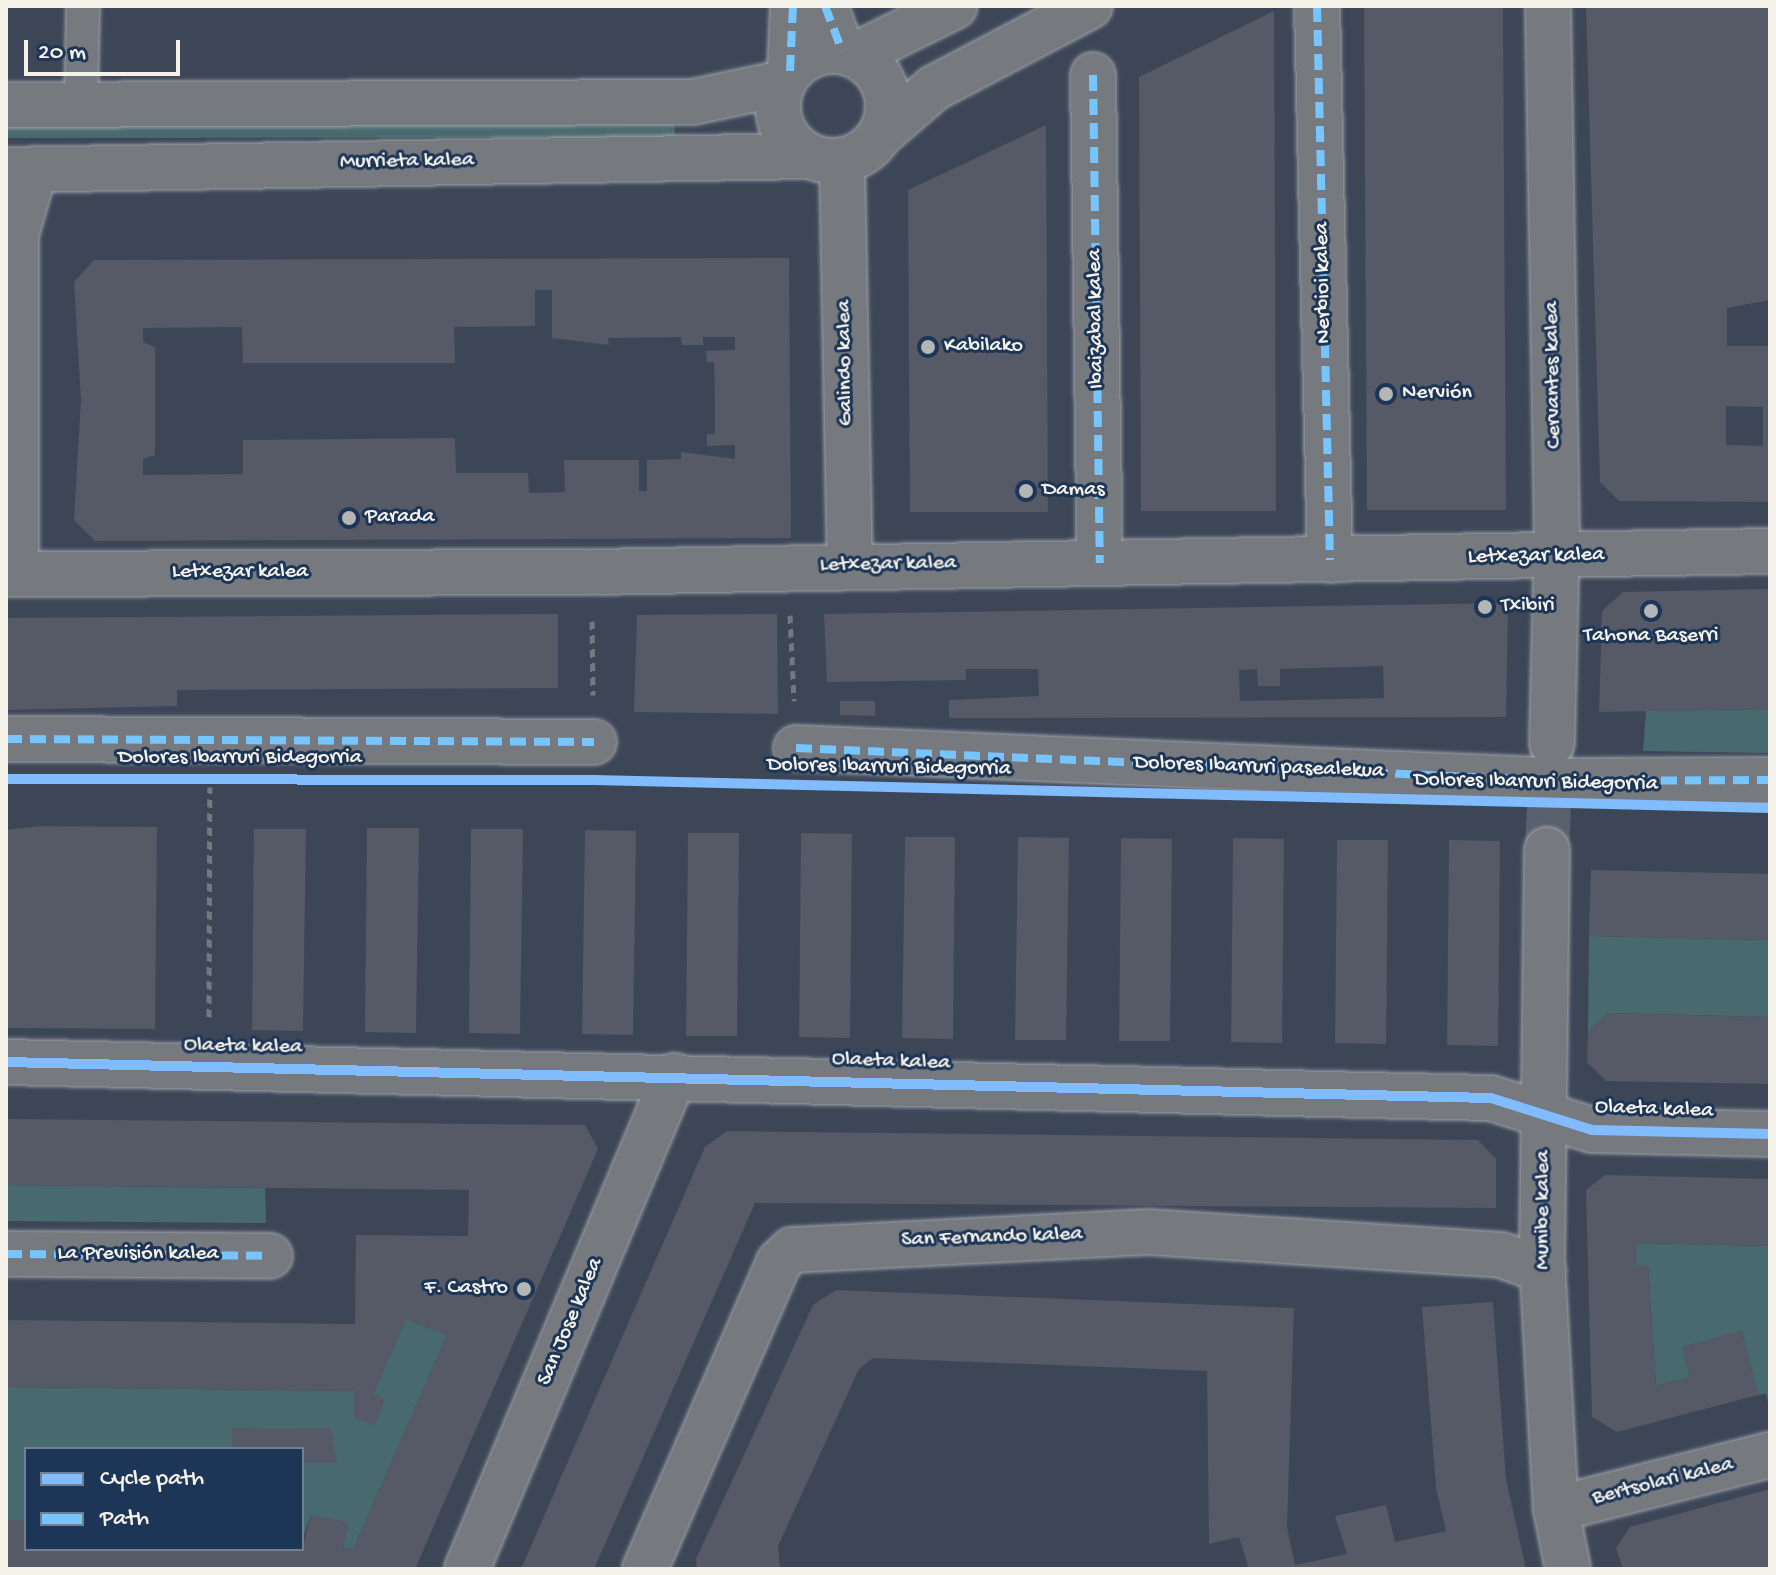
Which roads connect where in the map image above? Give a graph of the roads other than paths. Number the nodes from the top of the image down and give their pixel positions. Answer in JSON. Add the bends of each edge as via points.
{"nodes":[{"id":1,"x":83,"y":6,"type":"edge"},
{"id":2,"x":793,"y":6,"type":"edge"},
{"id":3,"x":825,"y":6,"type":"edge"},
{"id":4,"x":955,"y":6,"type":"edge"},
{"id":5,"x":1090,"y":6,"type":"edge"},
{"id":6,"x":1317,"y":6,"type":"edge"},
{"id":7,"x":1548,"y":6,"type":"edge"},
{"id":8,"x":849,"y":53,"type":"junction"},
{"id":9,"x":1093,"y":75,"type":"dead end"},
{"id":10,"x":786,"y":77,"type":"junction"},
{"id":11,"x":81,"y":104,"type":"junction"},
{"id":12,"x":6,"y":105,"type":"edge"},
{"id":13,"x":881,"y":134,"type":"junction"},
{"id":14,"x":825,"y":158,"type":"junction"},
{"id":15,"x":21,"y":169,"type":"edge"},
{"id":16,"x":1770,"y":551,"type":"edge"},
{"id":17,"x":1557,"y":558,"type":"junction"},
{"id":18,"x":1330,"y":560,"type":"junction"},
{"id":19,"x":1100,"y":563,"type":"junction"},
{"id":20,"x":850,"y":566,"type":"junction"},
{"id":21,"x":11,"y":574,"type":"edge"},
{"id":22,"x":6,"y":739,"type":"edge"},
{"id":23,"x":594,"y":742,"type":"road end"},
{"id":24,"x":1552,"y":743,"type":"tunnel mouth"},
{"id":25,"x":796,"y":748,"type":"road end"},
{"id":26,"x":1770,"y":780,"type":"edge"},
{"id":27,"x":1547,"y":850,"type":"tunnel mouth"},
{"id":28,"x":6,"y":1062,"type":"edge"},
{"id":29,"x":674,"y":1076,"type":"junction"},
{"id":30,"x":1545,"y":1116,"type":"junction"},
{"id":31,"x":1770,"y":1134,"type":"edge"},
{"id":32,"x":6,"y":1254,"type":"edge"},
{"id":33,"x":270,"y":1256,"type":"dead end"},
{"id":34,"x":1543,"y":1270,"type":"junction"},
{"id":35,"x":1770,"y":1455,"type":"edge"},
{"id":36,"x":1556,"y":1509,"type":"junction"},
{"id":37,"x":467,"y":1569,"type":"edge"},
{"id":38,"x":645,"y":1569,"type":"edge"},
{"id":39,"x":1568,"y":1569,"type":"edge"}],
"edges":[{"from":1,"to":11,"type":"lane"},
{"from":2,"to":10,"type":"street"},
{"from":3,"to":8,"type":"street"},
{"from":4,"to":8,"type":"street"},
{"from":5,"to":13,"type":"street","via":[[934,88]]},
{"from":6,"to":18,"type":"street","name":"Nerbioi kalea"},
{"from":7,"to":17,"type":"street","name":"Cervantes kalea"},
{"from":8,"to":10,"type":"street","via":[[814,54]]},
{"from":8,"to":13,"type":"street","via":[[883,81],[887,117]]},
{"from":9,"to":19,"type":"street","name":"Ibaizabal kalea"},
{"from":10,"to":11,"type":"street","via":[[693,102]]},
{"from":10,"to":14,"type":"street","via":[[778,99],[784,132]]},
{"from":11,"to":12,"type":"street"},
{"from":13,"to":14,"type":"street","via":[[860,154]]},
{"from":14,"to":15,"type":"street","name":"Murrieta kalea"},
{"from":14,"to":20,"type":"street","name":"Galindo kalea"},
{"from":15,"to":21,"type":"street"},
{"from":16,"to":17,"type":"street","name":"Letxezar kalea"},
{"from":17,"to":18,"type":"street","name":"Letxezar kalea"},
{"from":17,"to":24,"type":"street","name":"Cervantes kalea"},
{"from":18,"to":19,"type":"street","name":"Letxezar kalea"},
{"from":19,"to":20,"type":"street","name":"Letxezar kalea"},
{"from":20,"to":21,"type":"street","name":"Letxezar kalea"},
{"from":22,"to":23,"type":"street"},
{"from":25,"to":26,"type":"street","name":"Dolores Ibarruri pasealekua","via":[[1593,782]]},
{"from":27,"to":30,"type":"street","name":"Munibe kalea"},
{"from":28,"to":29,"type":"street","name":"Olaeta kalea"},
{"from":29,"to":30,"type":"street","name":"Olaeta kalea","via":[[1491,1098]]},
{"from":29,"to":37,"type":"street","name":"San Jose kalea"},
{"from":30,"to":31,"type":"street","name":"Olaeta kalea","via":[[1592,1130]]},
{"from":30,"to":34,"type":"street","name":"Munibe kalea"},
{"from":32,"to":33,"type":"street","name":"La Previsión kalea"},
{"from":34,"to":36,"type":"street","name":"Munibe kalea"},
{"from":34,"to":38,"type":"street","name":"San Fernando kalea","via":[[1501,1255],[1148,1232],[792,1250],[779,1262]]},
{"from":35,"to":36,"type":"street","name":"Bertsolari kalea"},
{"from":36,"to":39,"type":"street","name":"Munibe kalea"}]}
